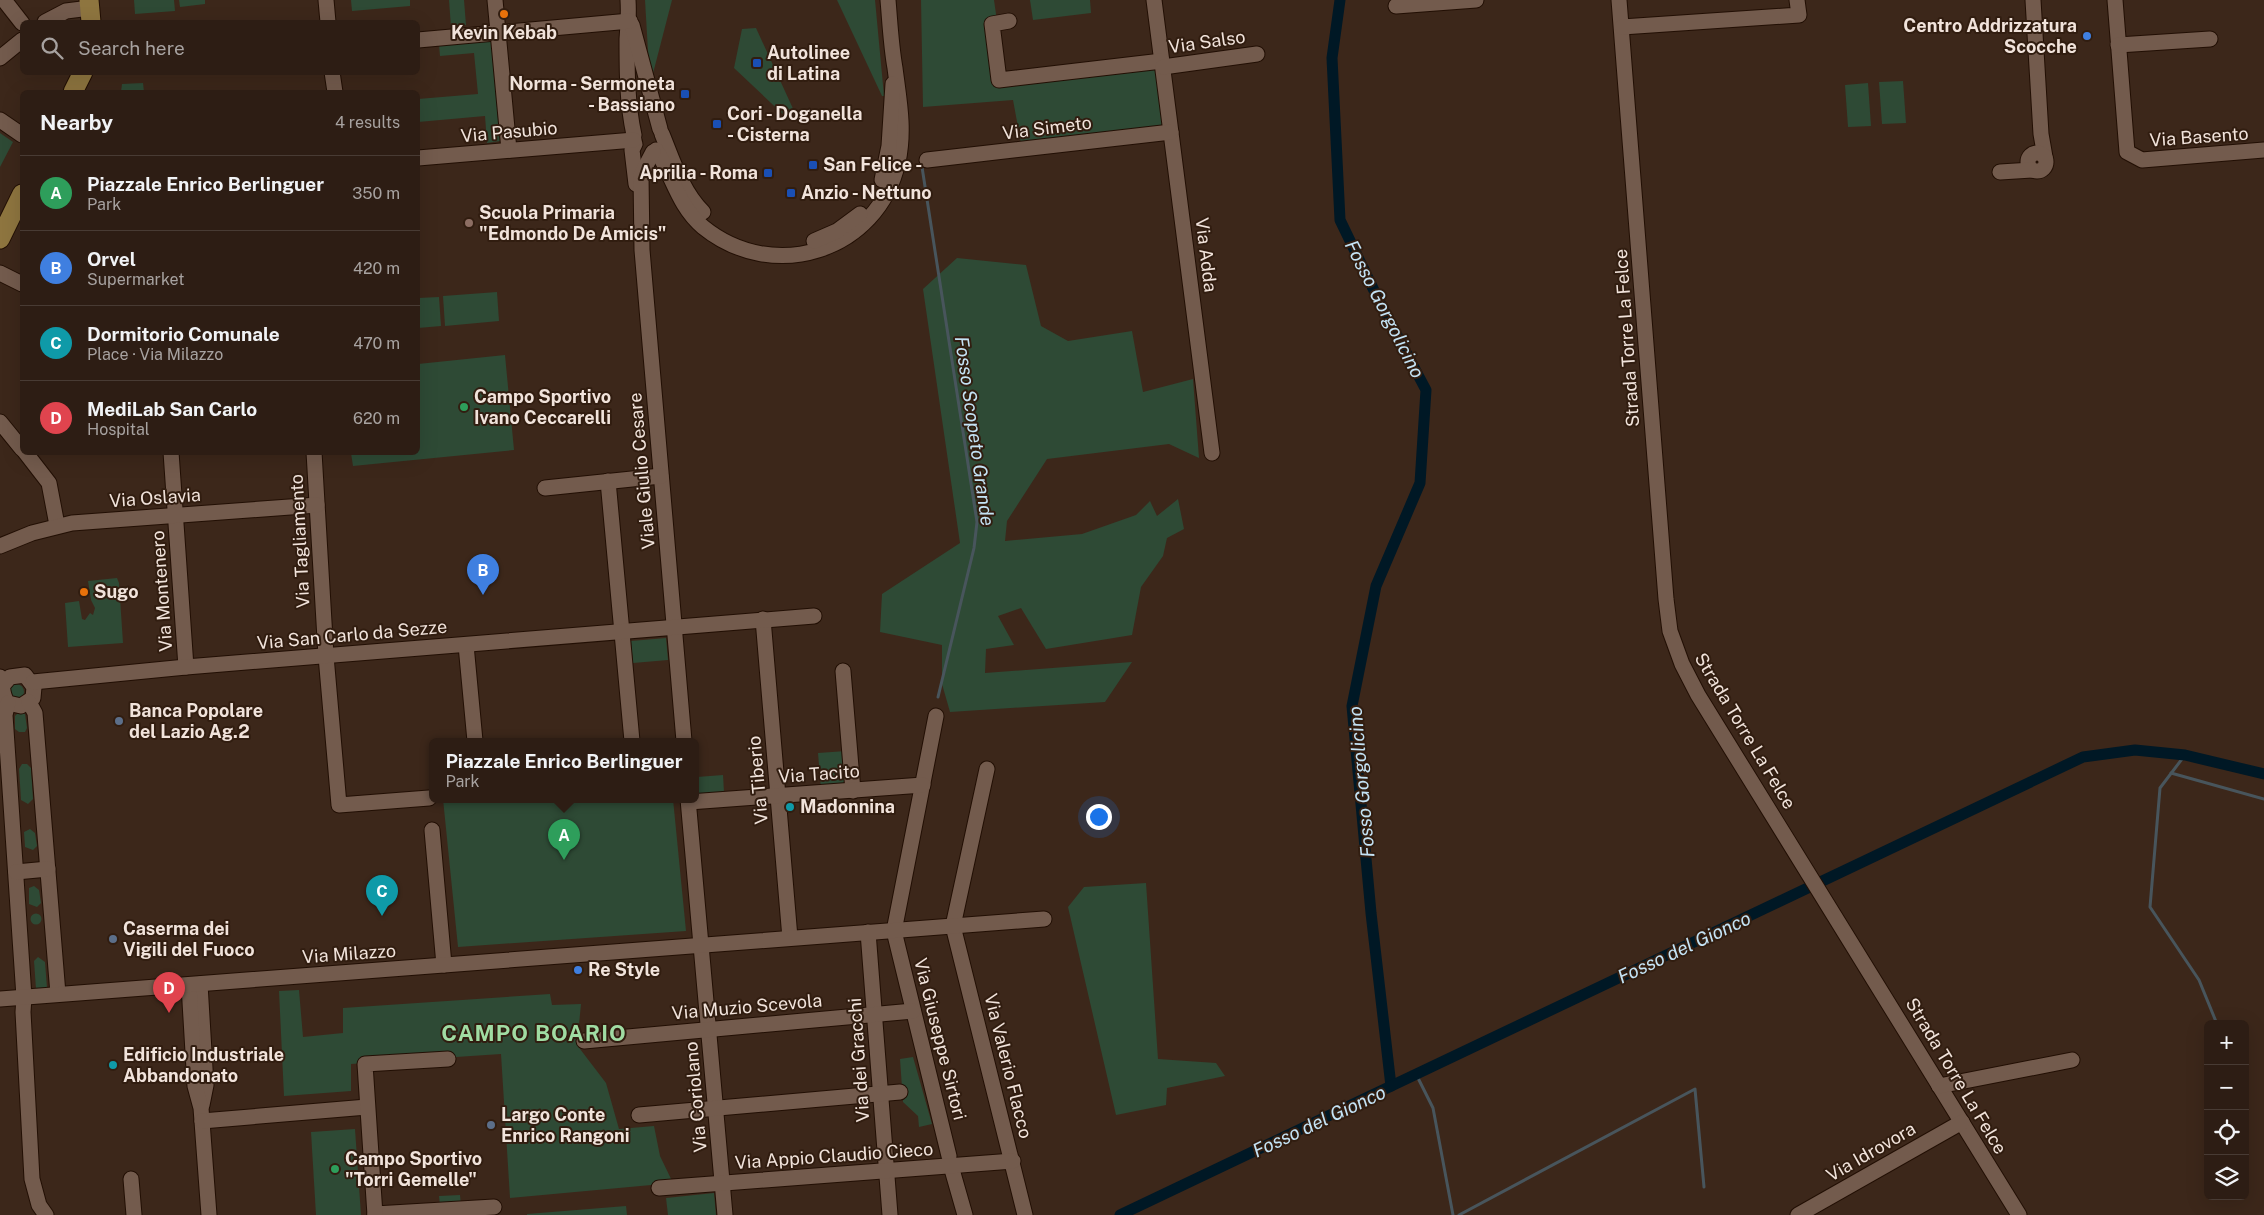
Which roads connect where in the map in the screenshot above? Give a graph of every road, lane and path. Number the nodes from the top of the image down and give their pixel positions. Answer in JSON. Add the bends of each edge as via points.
{"nodes":[{"id":1,"x":4,"y":0,"type":"edge"},
{"id":2,"x":326,"y":0,"type":"edge"},
{"id":3,"x":495,"y":0,"type":"edge"},
{"id":4,"x":628,"y":0,"type":"edge"},
{"id":5,"x":888,"y":0,"type":"edge"},
{"id":6,"x":1154,"y":0,"type":"edge"},
{"id":7,"x":1476,"y":0,"type":"edge"},
{"id":8,"x":1620,"y":0,"type":"edge"},
{"id":9,"x":1797,"y":0,"type":"edge"},
{"id":10,"x":2033,"y":0,"type":"edge"},
{"id":11,"x":2115,"y":0,"type":"edge"},
{"id":12,"x":1396,"y":6,"type":"dead end"},
{"id":13,"x":90,"y":10,"type":"edge"},
{"id":14,"x":20,"y":20,"type":"edge"},
{"id":15,"x":49,"y":20,"type":"edge"},
{"id":16,"x":328,"y":20,"type":"edge"},
{"id":17,"x":630,"y":21,"type":"junction"},
{"id":18,"x":1009,"y":22,"type":"dead end"},
{"id":19,"x":1622,"y":27,"type":"junction"},
{"id":20,"x":498,"y":33,"type":"junction"},
{"id":21,"x":2210,"y":39,"type":"dead end"},
{"id":22,"x":420,"y":40,"type":"edge"},
{"id":23,"x":20,"y":42,"type":"edge"},
{"id":24,"x":2118,"y":45,"type":"junction"},
{"id":25,"x":1257,"y":54,"type":"dead end"},
{"id":26,"x":0,"y":58,"type":"edge"},
{"id":27,"x":1162,"y":64,"type":"junction"},
{"id":28,"x":895,"y":67,"type":"junction"},
{"id":29,"x":82,"y":75,"type":"edge"},
{"id":30,"x":332,"y":75,"type":"edge"},
{"id":31,"x":75,"y":90,"type":"edge"},
{"id":32,"x":335,"y":90,"type":"edge"},
{"id":33,"x":0,"y":120,"type":"edge"},
{"id":34,"x":661,"y":132,"type":"junction"},
{"id":35,"x":1171,"y":132,"type":"junction"},
{"id":36,"x":20,"y":134,"type":"edge"},
{"id":37,"x":634,"y":140,"type":"junction"},
{"id":38,"x":509,"y":150,"type":"junction"},
{"id":39,"x":2264,"y":150,"type":"edge"},
{"id":40,"x":654,"y":151,"type":"junction"},
{"id":41,"x":420,"y":158,"type":"edge"},
{"id":42,"x":927,"y":160,"type":"dead end"},
{"id":43,"x":2007,"y":171,"type":"dead end"},
{"id":44,"x":640,"y":197,"type":"junction"},
{"id":45,"x":20,"y":198,"type":"edge"},
{"id":46,"x":0,"y":239,"type":"edge"},
{"id":47,"x":0,"y":273,"type":"edge"},
{"id":48,"x":20,"y":283,"type":"edge"},
{"id":49,"x":0,"y":422,"type":"edge"},
{"id":50,"x":20,"y":447,"type":"edge"},
{"id":51,"x":1212,"y":453,"type":"dead end"},
{"id":52,"x":27,"y":455,"type":"edge"},
{"id":53,"x":170,"y":455,"type":"edge"},
{"id":54,"x":314,"y":455,"type":"edge"},
{"id":55,"x":661,"y":476,"type":"junction"},
{"id":56,"x":608,"y":482,"type":"junction"},
{"id":57,"x":545,"y":488,"type":"dead end"},
{"id":58,"x":317,"y":505,"type":"junction"},
{"id":59,"x":176,"y":515,"type":"junction"},
{"id":60,"x":57,"y":525,"type":"junction"},
{"id":61,"x":0,"y":546,"type":"edge"},
{"id":62,"x":814,"y":616,"type":"dead end"},
{"id":63,"x":763,"y":619,"type":"junction"},
{"id":64,"x":674,"y":626,"type":"junction"},
{"id":65,"x":622,"y":630,"type":"junction"},
{"id":66,"x":466,"y":645,"type":"junction"},
{"id":67,"x":326,"y":656,"type":"junction"},
{"id":68,"x":186,"y":667,"type":"junction"},
{"id":69,"x":843,"y":671,"type":"dead end"},
{"id":70,"x":2,"y":681,"type":"edge"},
{"id":71,"x":32,"y":682,"type":"junction"},
{"id":72,"x":30,"y":702,"type":"junction"},
{"id":73,"x":8,"y":703,"type":"junction"},
{"id":74,"x":936,"y":716,"type":"dead end"},
{"id":75,"x":475,"y":738,"type":"edge"},
{"id":76,"x":632,"y":738,"type":"edge"},
{"id":77,"x":684,"y":738,"type":"edge"},
{"id":78,"x":987,"y":769,"type":"dead end"},
{"id":79,"x":922,"y":786,"type":"junction"},
{"id":80,"x":853,"y":790,"type":"junction"},
{"id":81,"x":778,"y":796,"type":"junction"},
{"id":82,"x":429,"y":798,"type":"dead end"},
{"id":83,"x":699,"y":800,"type":"edge"},
{"id":84,"x":689,"y":803,"type":"edge"},
{"id":85,"x":432,"y":830,"type":"dead end"},
{"id":86,"x":48,"y":869,"type":"junction"},
{"id":87,"x":16,"y":872,"type":"junction"},
{"id":88,"x":1044,"y":919,"type":"dead end"},
{"id":89,"x":953,"y":926,"type":"junction"},
{"id":90,"x":894,"y":930,"type":"junction"},
{"id":91,"x":868,"y":932,"type":"junction"},
{"id":92,"x":790,"y":938,"type":"junction"},
{"id":93,"x":701,"y":945,"type":"junction"},
{"id":94,"x":444,"y":965,"type":"junction"},
{"id":95,"x":194,"y":985,"type":"junction"},
{"id":96,"x":58,"y":994,"type":"junction"},
{"id":97,"x":24,"y":997,"type":"junction"},
{"id":98,"x":0,"y":999,"type":"edge"},
{"id":99,"x":913,"y":1011,"type":"junction"},
{"id":100,"x":874,"y":1014,"type":"junction"},
{"id":101,"x":708,"y":1030,"type":"junction"},
{"id":102,"x":584,"y":1041,"type":"dead end"},
{"id":103,"x":448,"y":1059,"type":"dead end"},
{"id":104,"x":2072,"y":1060,"type":"dead end"},
{"id":105,"x":1940,"y":1086,"type":"junction"},
{"id":106,"x":900,"y":1092,"type":"dead end"},
{"id":107,"x":880,"y":1094,"type":"junction"},
{"id":108,"x":367,"y":1107,"type":"junction"},
{"id":109,"x":716,"y":1108,"type":"junction"},
{"id":110,"x":202,"y":1115,"type":"junction"},
{"id":111,"x":639,"y":1115,"type":"dead end"},
{"id":112,"x":1962,"y":1122,"type":"junction"},
{"id":113,"x":950,"y":1161,"type":"junction"},
{"id":114,"x":1013,"y":1161,"type":"junction"},
{"id":115,"x":886,"y":1171,"type":"junction"},
{"id":116,"x":132,"y":1179,"type":"dead end"},
{"id":117,"x":722,"y":1184,"type":"junction"},
{"id":118,"x":659,"y":1188,"type":"dead end"},
{"id":119,"x":494,"y":1206,"type":"dead end"},
{"id":120,"x":375,"y":1214,"type":"edge"},
{"id":121,"x":46,"y":1215,"type":"edge"},
{"id":122,"x":134,"y":1215,"type":"edge"},
{"id":123,"x":209,"y":1215,"type":"edge"},
{"id":124,"x":725,"y":1215,"type":"edge"},
{"id":125,"x":890,"y":1215,"type":"edge"},
{"id":126,"x":965,"y":1215,"type":"edge"},
{"id":127,"x":1025,"y":1215,"type":"edge"},
{"id":128,"x":1798,"y":1215,"type":"edge"},
{"id":129,"x":2019,"y":1215,"type":"edge"}],
"edges":[{"from":1,"to":14,"type":"street"},
{"from":2,"to":16,"type":"street"},
{"from":3,"to":20,"type":"street"},
{"from":4,"to":17,"type":"street","name":"Viale Giulio Cesare"},
{"from":5,"to":28,"type":"street"},
{"from":6,"to":27,"type":"street","name":"Via Adda"},
{"from":7,"to":12,"type":"street"},
{"from":8,"to":19,"type":"street","name":"Strada Torre La Felce"},
{"from":9,"to":19,"type":"street","via":[[1799,15]]},
{"from":10,"to":43,"type":"street","via":[[2041,134],[2034,160]]},
{"from":11,"to":24,"type":"street","name":"Via Basento"},
{"from":13,"to":15,"type":"street","via":[[66,11]]},
{"from":17,"to":20,"type":"street"},
{"from":17,"to":34,"type":"street","name":"Viale Giulio Cesare"},
{"from":17,"to":37,"type":"street","name":"Viale Giulio Cesare","via":[[627,88]]},
{"from":18,"to":27,"type":"street","via":[[992,24],[999,80]]},
{"from":19,"to":105,"type":"street","name":"Strada Torre La Felce","via":[[1670,631],[1698,695]]},
{"from":20,"to":22,"type":"street"},
{"from":20,"to":38,"type":"street"},
{"from":21,"to":24,"type":"street"},
{"from":23,"to":26,"type":"street"},
{"from":24,"to":39,"type":"street","name":"Via Basento","via":[[2125,144],[2133,157],[2142,160]]},
{"from":25,"to":27,"type":"street","name":"Via Salso"},
{"from":27,"to":35,"type":"street","name":"Via Adda"},
{"from":28,"to":34,"type":"street","name":"Viale Giulio Cesare","via":[[889,146],[877,192],[859,215],[824,238],[810,242],[778,246],[759,244],[716,224],[695,204],[687,191]]},
{"from":28,"to":40,"type":"street","via":[[902,124],[898,162],[887,192],[859,228],[823,249],[776,256],[753,252],[724,240],[703,226],[682,202]]},
{"from":29,"to":31,"type":"main road"},
{"from":30,"to":32,"type":"street"},
{"from":33,"to":36,"type":"street"},
{"from":34,"to":37,"type":"street","via":[[652,124],[643,125]]},
{"from":34,"to":40,"type":"street","via":[[662,143]]},
{"from":35,"to":42,"type":"street","name":"Via Simeto"},
{"from":35,"to":51,"type":"street","name":"Via Adda"},
{"from":37,"to":38,"type":"street","name":"Via Pasubio"},
{"from":37,"to":40,"type":"street","via":[[641,150]]},
{"from":37,"to":44,"type":"street","name":"Viale Giulio Cesare","via":[[633,160]]},
{"from":38,"to":41,"type":"street","name":"Via Pasubio"},
{"from":40,"to":44,"type":"street","name":"Viale Giulio Cesare","via":[[641,175]]},
{"from":44,"to":55,"type":"street","name":"Viale Giulio Cesare"},
{"from":45,"to":46,"type":"main road"},
{"from":47,"to":48,"type":"street"},
{"from":49,"to":50,"type":"street"},
{"from":52,"to":60,"type":"street","via":[[51,487]]},
{"from":53,"to":59,"type":"street","name":"Via Montenero"},
{"from":54,"to":58,"type":"street","name":"Via Tagliamento"},
{"from":55,"to":56,"type":"street"},
{"from":55,"to":64,"type":"street","name":"Viale Giulio Cesare"},
{"from":56,"to":57,"type":"street"},
{"from":56,"to":65,"type":"street"},
{"from":58,"to":59,"type":"street","name":"Via Oslavia"},
{"from":58,"to":67,"type":"street","name":"Via Tagliamento"},
{"from":59,"to":60,"type":"street","name":"Via Oslavia"},
{"from":59,"to":68,"type":"street","name":"Via Montenero"},
{"from":60,"to":61,"type":"street","name":"Via Oslavia"},
{"from":62,"to":63,"type":"street","name":"Via San Carlo da Sezze"},
{"from":63,"to":64,"type":"street","name":"Via San Carlo da Sezze"},
{"from":63,"to":81,"type":"street","name":"Via Tiberio"},
{"from":64,"to":65,"type":"street","name":"Via San Carlo da Sezze"},
{"from":64,"to":77,"type":"street","name":"Viale Giulio Cesare"},
{"from":65,"to":66,"type":"street","name":"Via San Carlo da Sezze"},
{"from":65,"to":76,"type":"street"},
{"from":66,"to":67,"type":"street","name":"Via San Carlo da Sezze"},
{"from":66,"to":75,"type":"street"},
{"from":67,"to":68,"type":"street","name":"Via San Carlo da Sezze"},
{"from":67,"to":82,"type":"street","name":"Via Tagliamento","via":[[339,805]]},
{"from":68,"to":71,"type":"street","name":"Via San Carlo da Sezze"},
{"from":69,"to":80,"type":"street"},
{"from":70,"to":71,"type":"street","via":[[20,674]]},
{"from":70,"to":73,"type":"street"},
{"from":71,"to":72,"type":"street","via":[[34,693]]},
{"from":72,"to":73,"type":"street","via":[[21,706]]},
{"from":72,"to":86,"type":"street","via":[[35,713]]},
{"from":73,"to":87,"type":"street","via":[[5,715]]},
{"from":74,"to":79,"type":"street"},
{"from":78,"to":89,"type":"street"},
{"from":79,"to":80,"type":"street","name":"Via Tacito"},
{"from":79,"to":90,"type":"street"},
{"from":80,"to":81,"type":"street","name":"Via Tacito"},
{"from":81,"to":83,"type":"street","name":"Via Tacito"},
{"from":81,"to":92,"type":"street","name":"Via Tiberio"},
{"from":84,"to":93,"type":"street"},
{"from":85,"to":94,"type":"street"},
{"from":86,"to":87,"type":"street"},
{"from":86,"to":96,"type":"street"},
{"from":87,"to":97,"type":"street"},
{"from":88,"to":89,"type":"street"},
{"from":89,"to":90,"type":"street"},
{"from":89,"to":114,"type":"street","name":"Via Valerio Flacco"},
{"from":90,"to":91,"type":"street"},
{"from":90,"to":99,"type":"street","name":"Via Giuseppe Sirtori"},
{"from":91,"to":92,"type":"street"},
{"from":91,"to":100,"type":"street","name":"Via dei Gracchi"},
{"from":92,"to":93,"type":"street"},
{"from":93,"to":94,"type":"street","name":"Via Milazzo"},
{"from":93,"to":101,"type":"street","name":"Via Coriolano"},
{"from":94,"to":95,"type":"street","name":"Via Milazzo"},
{"from":95,"to":96,"type":"street","name":"Via Milazzo"},
{"from":95,"to":110,"type":"street","via":[[206,1085]]},
{"from":96,"to":97,"type":"street","name":"Via Milazzo"},
{"from":97,"to":98,"type":"street","name":"Via Milazzo"},
{"from":97,"to":121,"type":"street","via":[[32,1179]]},
{"from":99,"to":100,"type":"street","name":"Via Muzio Scevola"},
{"from":99,"to":113,"type":"street","name":"Via Giuseppe Sirtori"},
{"from":100,"to":101,"type":"street","name":"Via Muzio Scevola"},
{"from":100,"to":107,"type":"street","name":"Via dei Gracchi"},
{"from":101,"to":102,"type":"street","name":"Via Muzio Scevola"},
{"from":101,"to":109,"type":"street","name":"Via Coriolano"},
{"from":103,"to":108,"type":"street","via":[[364,1064]]},
{"from":104,"to":105,"type":"street"},
{"from":105,"to":112,"type":"street","name":"Strada Torre La Felce"},
{"from":106,"to":107,"type":"street"},
{"from":107,"to":109,"type":"street"},
{"from":107,"to":115,"type":"street","name":"Via dei Gracchi"},
{"from":108,"to":110,"type":"street"},
{"from":108,"to":120,"type":"street"},
{"from":109,"to":111,"type":"street"},
{"from":109,"to":117,"type":"street","name":"Via Coriolano"},
{"from":110,"to":123,"type":"street"},
{"from":112,"to":128,"type":"street","name":"Via Idrovora"},
{"from":112,"to":129,"type":"street","name":"Strada Torre La Felce"},
{"from":113,"to":114,"type":"street","name":"Via Appio Claudio Cieco"},
{"from":113,"to":115,"type":"street","name":"Via Appio Claudio Cieco"},
{"from":113,"to":126,"type":"street","name":"Via Giuseppe Sirtori"},
{"from":114,"to":127,"type":"street","name":"Via Valerio Flacco"},
{"from":115,"to":117,"type":"street","name":"Via Appio Claudio Cieco"},
{"from":115,"to":125,"type":"street","name":"Via dei Gracchi"},
{"from":116,"to":122,"type":"street"},
{"from":117,"to":118,"type":"street","name":"Via Appio Claudio Cieco"},
{"from":117,"to":124,"type":"street","name":"Via Coriolano"},
{"from":119,"to":120,"type":"street"}]}
